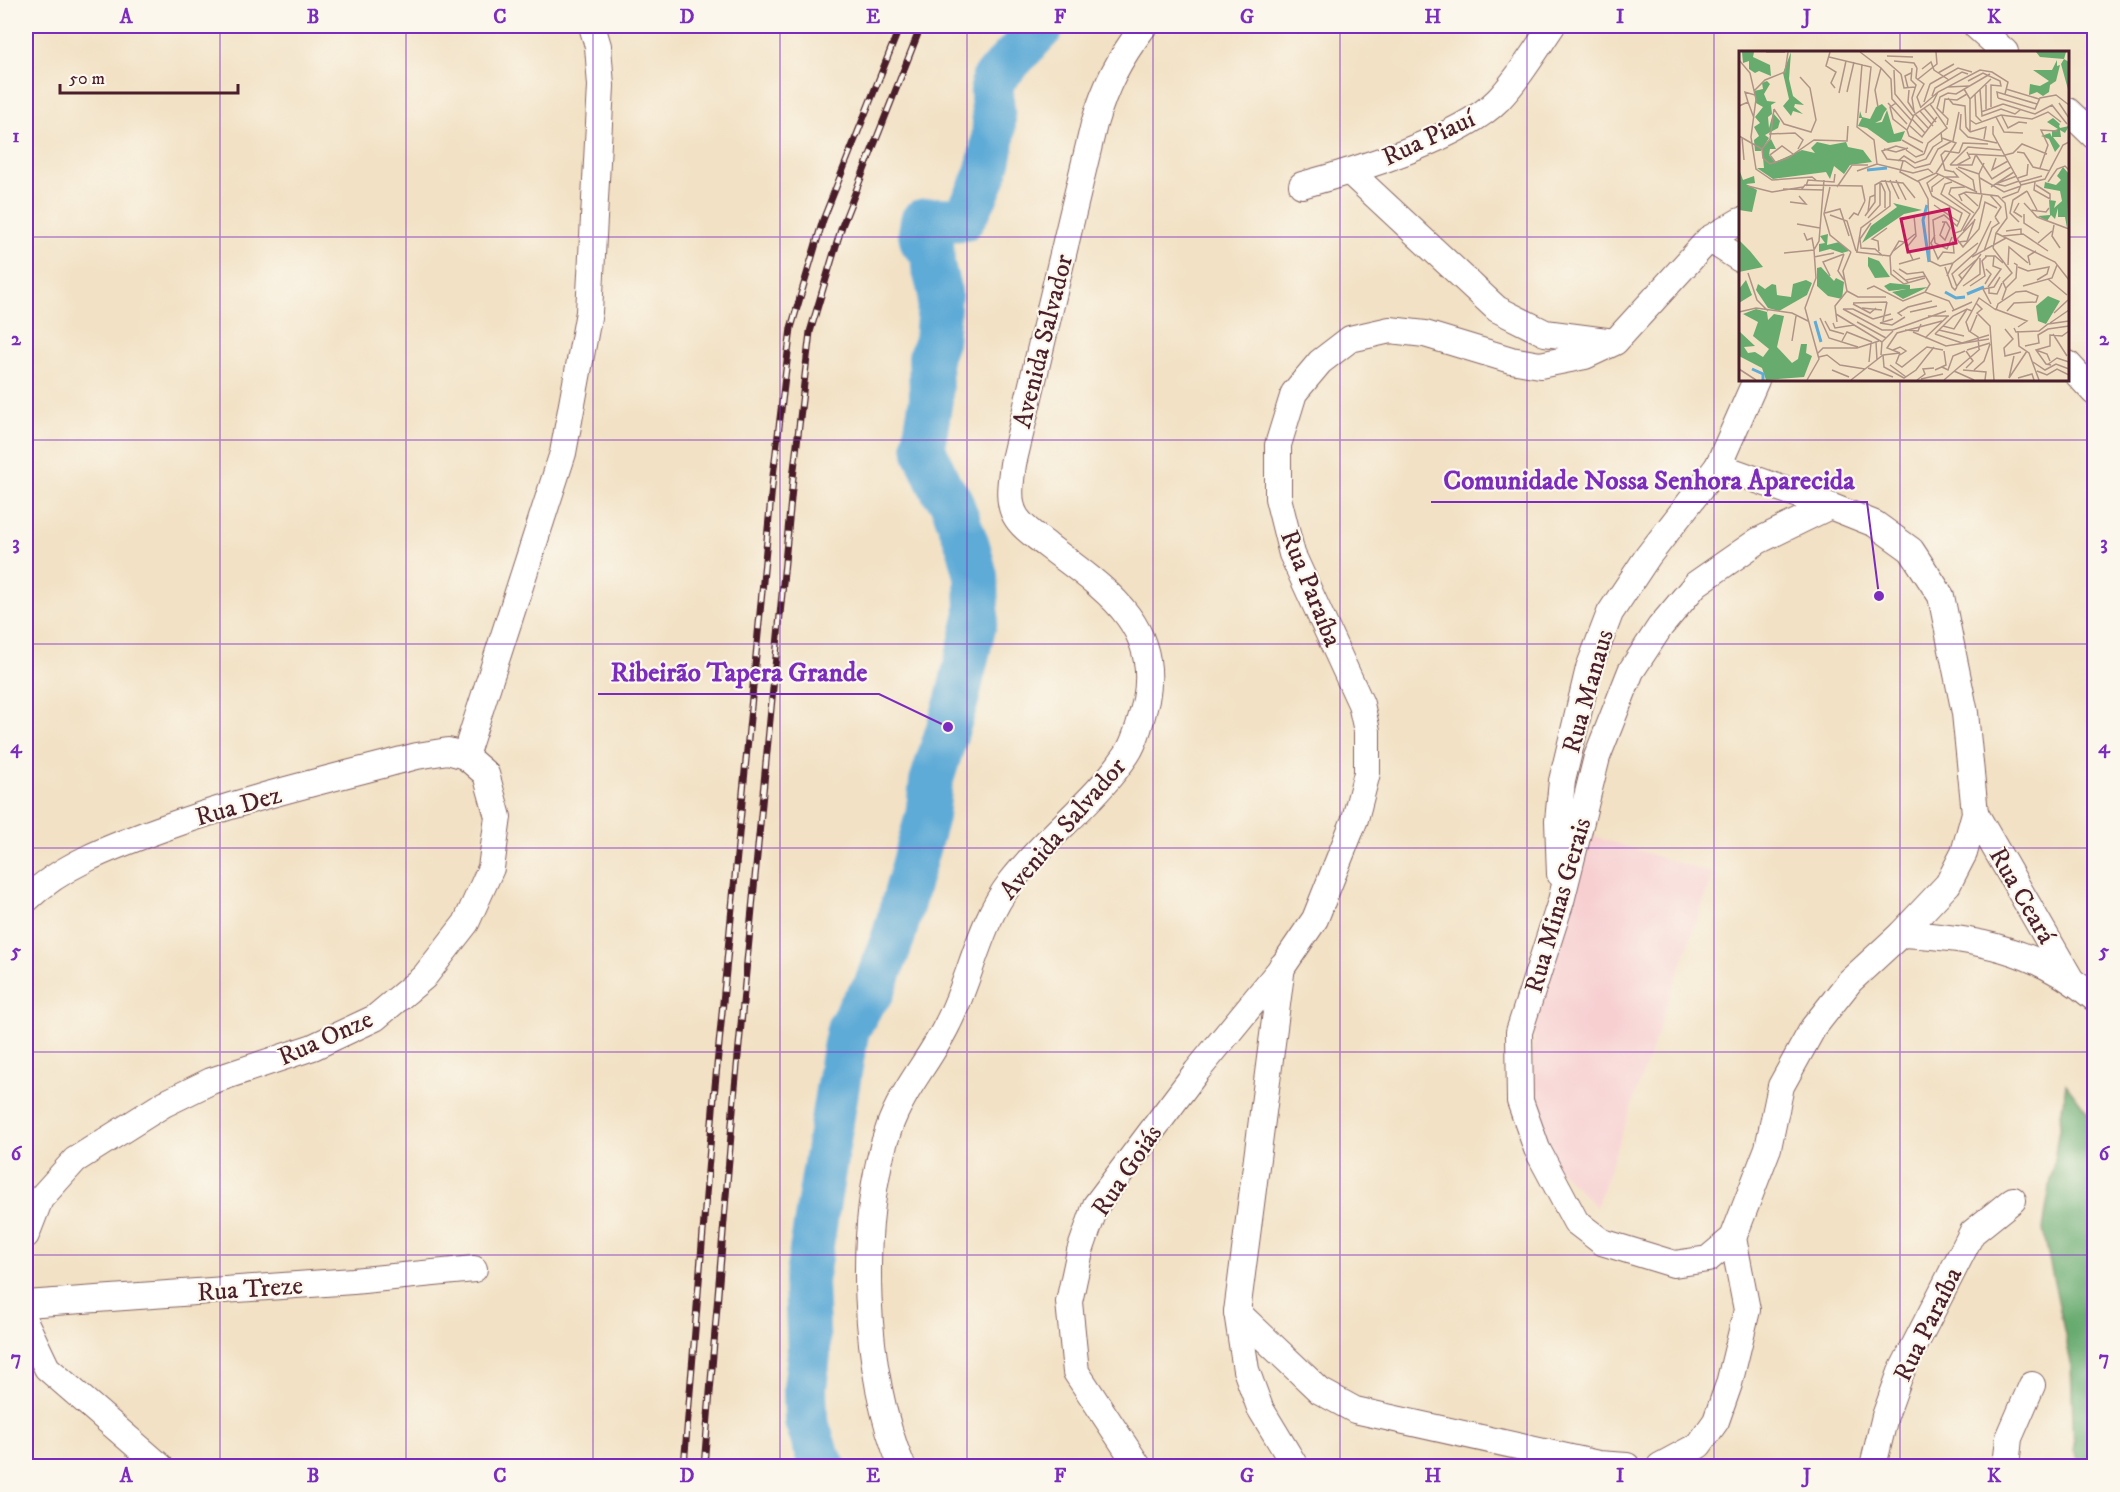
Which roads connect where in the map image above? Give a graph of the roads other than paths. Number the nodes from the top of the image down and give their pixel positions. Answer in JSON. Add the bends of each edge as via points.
{"nodes":[{"id":1,"x":592,"y":26,"type":"edge"},
{"id":2,"x":1144,"y":26,"type":"edge"},
{"id":3,"x":1552,"y":26,"type":"edge"},
{"id":4,"x":1976,"y":26,"type":"edge"},
{"id":5,"x":2004,"y":51,"type":"edge"},
{"id":6,"x":2069,"y":113,"type":"edge"},
{"id":7,"x":2094,"y":136,"type":"edge"},
{"id":8,"x":1350,"y":172,"type":"junction"},
{"id":9,"x":1302,"y":185,"type":"dead end"},
{"id":10,"x":1739,"y":222,"type":"edge"},
{"id":11,"x":1709,"y":239,"type":"junction"},
{"id":12,"x":1739,"y":258,"type":"edge"},
{"id":13,"x":1615,"y":342,"type":"junction"},
{"id":14,"x":2069,"y":366,"type":"edge"},
{"id":15,"x":1756,"y":381,"type":"edge"},
{"id":16,"x":2094,"y":392,"type":"edge"},
{"id":17,"x":1718,"y":466,"type":"junction"},
{"id":18,"x":1830,"y":506,"type":"junction"},
{"id":19,"x":465,"y":756,"type":"junction"},
{"id":20,"x":1975,"y":813,"type":"junction"},
{"id":21,"x":26,"y":900,"type":"edge"},
{"id":22,"x":1561,"y":901,"type":"junction"},
{"id":23,"x":1901,"y":934,"type":"junction"},
{"id":24,"x":1282,"y":966,"type":"junction"},
{"id":25,"x":2070,"y":978,"type":"junction"},
{"id":26,"x":2094,"y":998,"type":"edge"},
{"id":27,"x":2013,"y":1200,"type":"dead end"},
{"id":28,"x":26,"y":1235,"type":"edge"},
{"id":29,"x":1733,"y":1238,"type":"junction"},
{"id":30,"x":474,"y":1269,"type":"dead end"},
{"id":31,"x":26,"y":1304,"type":"edge"},
{"id":32,"x":1237,"y":1312,"type":"junction"},
{"id":33,"x":26,"y":1324,"type":"edge"},
{"id":34,"x":2032,"y":1385,"type":"dead end"},
{"id":35,"x":160,"y":1467,"type":"edge"},
{"id":36,"x":902,"y":1467,"type":"edge"},
{"id":37,"x":1138,"y":1467,"type":"edge"},
{"id":38,"x":1294,"y":1467,"type":"edge"},
{"id":39,"x":1627,"y":1467,"type":"edge"},
{"id":40,"x":1660,"y":1467,"type":"edge"},
{"id":41,"x":1873,"y":1467,"type":"edge"},
{"id":42,"x":2006,"y":1467,"type":"edge"}],
"edges":[{"from":1,"to":19,"type":"street","via":[[601,86],[590,312],[563,453]]},
{"from":2,"to":36,"type":"street","name":"Avenida Salvador","via":[[1123,53],[1106,85],[1094,124],[1013,464],[1010,498],[1015,515],[1030,532],[1115,598],[1135,623],[1148,662],[1146,699],[1129,752],[997,900],[981,932],[949,1022],[906,1093],[879,1157],[868,1280],[876,1373]]},
{"from":3,"to":8,"type":"street","name":"Rua Piauí","via":[[1497,101],[1469,123]]},
{"from":4,"to":5,"type":"street"},
{"from":6,"to":7,"type":"street"},
{"from":8,"to":9,"type":"street","name":"Rua Piauí"},
{"from":8,"to":13,"type":"street","via":[[1497,309],[1545,333]]},
{"from":10,"to":11,"type":"street","name":"Rua Paraíba"},
{"from":11,"to":12,"type":"street"},
{"from":11,"to":13,"type":"street","name":"Rua Paraíba"},
{"from":13,"to":24,"type":"street","name":"Rua Paraíba","via":[[1585,356],[1540,365],[1425,334],[1390,330],[1350,339],[1320,362],[1294,393],[1278,445],[1278,498],[1292,554],[1361,704],[1366,731],[1366,773],[1355,819],[1315,919]]},
{"from":14,"to":16,"type":"street"},
{"from":15,"to":17,"type":"street","name":"Rua Manaus"},
{"from":17,"to":18,"type":"street","name":"Rua Minas Gerais"},
{"from":17,"to":22,"type":"street","name":"Rua Manaus","via":[[1648,555],[1610,613],[1589,668],[1562,781],[1558,821]]},
{"from":18,"to":20,"type":"street","name":"Rua Minas Gerais","via":[[1875,524],[1911,550],[1941,596],[1965,713]]},
{"from":18,"to":22,"type":"street","name":"Rua Minas Gerais","via":[[1758,541],[1696,584],[1660,627],[1631,671],[1598,757]]},
{"from":19,"to":21,"type":"street","name":"Rua Dez","via":[[448,751],[417,756],[211,811],[104,849],[39,887]]},
{"from":19,"to":28,"type":"street","name":"Rua Onze","via":[[486,774],[498,817],[491,868],[466,923],[424,977],[375,1018],[313,1047],[212,1081],[164,1104],[75,1160],[40,1199]]},
{"from":20,"to":23,"type":"street","name":"Rua Minas Gerais","via":[[1964,853],[1947,884]]},
{"from":20,"to":25,"type":"street","name":"Rua Ceará"},
{"from":22,"to":29,"type":"street","name":"Rua Minas Gerais","via":[[1519,1032],[1520,1101],[1537,1149],[1564,1203],[1576,1222],[1602,1242],[1674,1263],[1708,1259]]},
{"from":23,"to":25,"type":"street","via":[[1950,936],[1992,944]]},
{"from":23,"to":29,"type":"street","name":"Rua Minas Gerais","via":[[1850,981],[1813,1028],[1781,1086],[1768,1148]]},
{"from":24,"to":32,"type":"street"},
{"from":24,"to":37,"type":"street","name":"Rua Goiás","via":[[1096,1205],[1080,1251],[1069,1302],[1076,1372]]},
{"from":25,"to":26,"type":"street"},
{"from":27,"to":41,"type":"street","name":"Rua Paraíba","via":[[1972,1233],[1901,1372]]},
{"from":29,"to":40,"type":"street","via":[[1747,1310],[1729,1384],[1716,1421],[1699,1445]]},
{"from":30,"to":31,"type":"street","name":"Rua Treze"},
{"from":32,"to":38,"type":"street","via":[[1246,1370],[1260,1408]]},
{"from":32,"to":39,"type":"street","via":[[1320,1391],[1355,1410],[1598,1464]]},
{"from":33,"to":35,"type":"street","via":[[47,1368]]},
{"from":34,"to":42,"type":"street","via":[[2009,1438]]}]}
